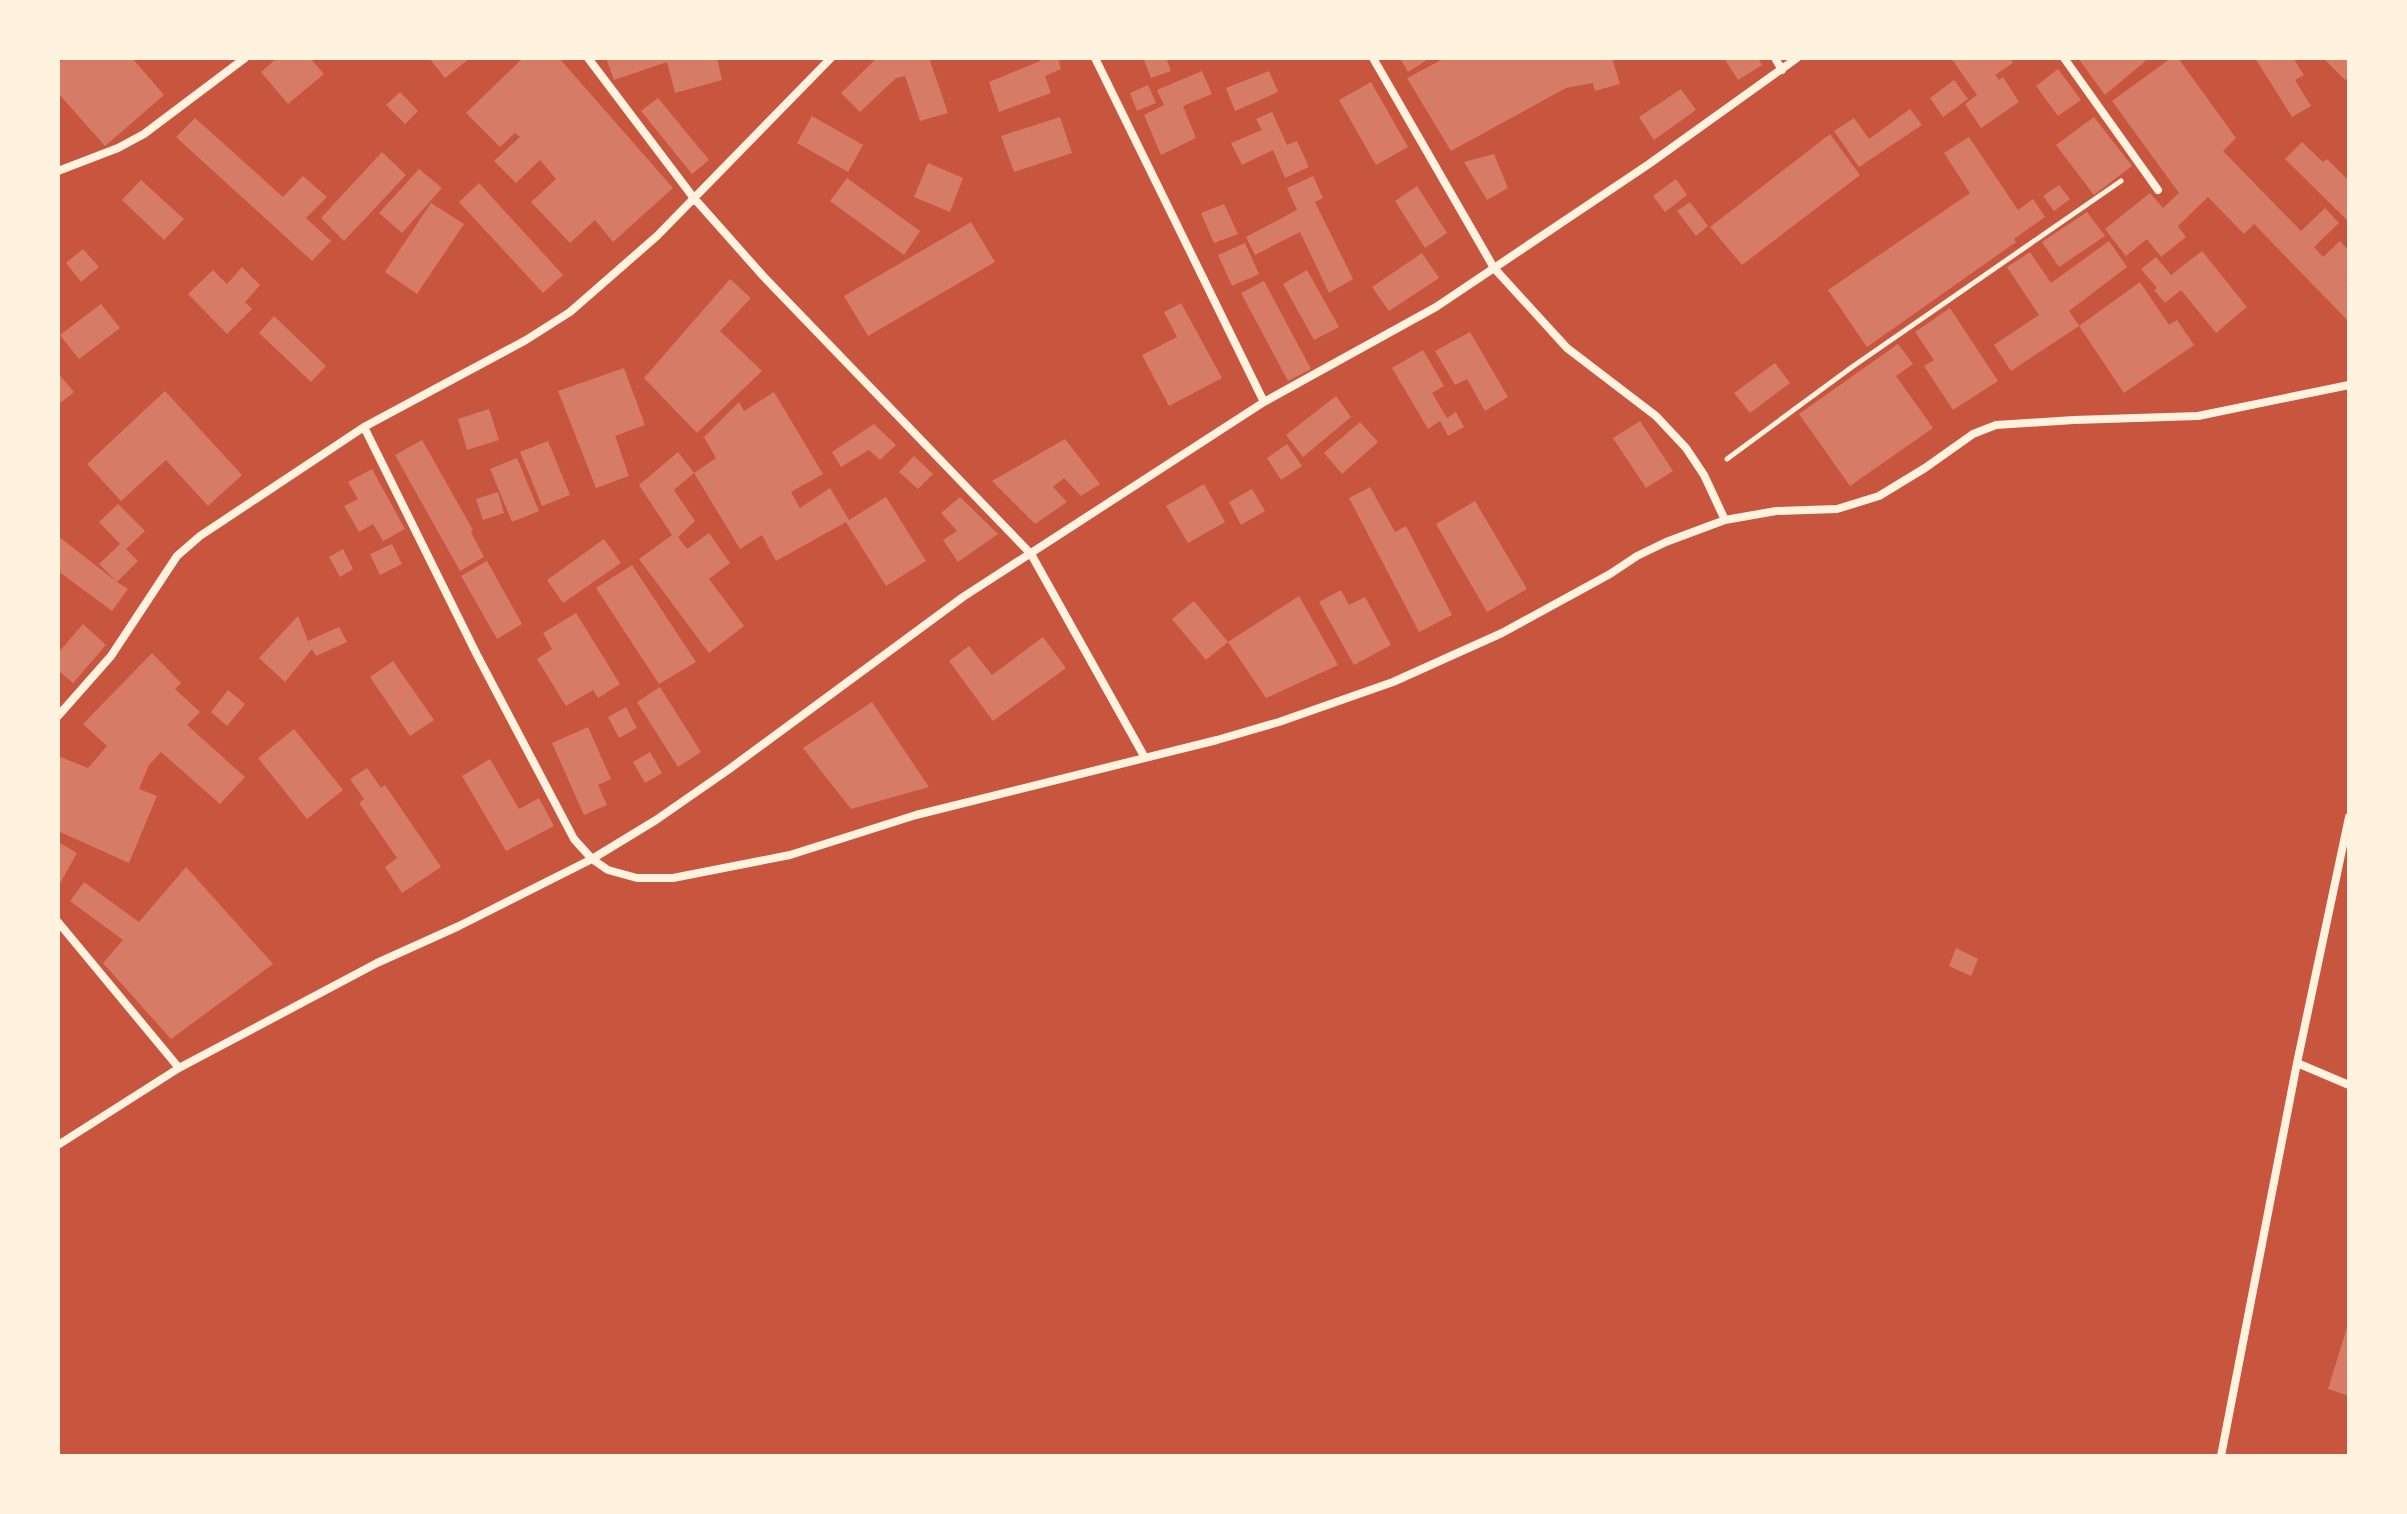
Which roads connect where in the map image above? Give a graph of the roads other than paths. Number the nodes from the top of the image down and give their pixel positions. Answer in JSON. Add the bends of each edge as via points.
{"nodes":[{"id":1,"x":245,"y":58,"type":"edge"},
{"id":2,"x":588,"y":58,"type":"edge"},
{"id":3,"x":831,"y":58,"type":"edge"},
{"id":4,"x":1095,"y":58,"type":"edge"},
{"id":5,"x":1373,"y":58,"type":"edge"},
{"id":6,"x":1775,"y":58,"type":"edge"},
{"id":7,"x":1797,"y":58,"type":"edge"},
{"id":8,"x":2064,"y":58,"type":"edge"},
{"id":9,"x":1782,"y":70,"type":"junction"},
{"id":10,"x":58,"y":171,"type":"edge"},
{"id":11,"x":2158,"y":190,"type":"dead end"},
{"id":12,"x":693,"y":197,"type":"junction"},
{"id":13,"x":1494,"y":268,"type":"junction"},
{"id":14,"x":2349,"y":385,"type":"edge"},
{"id":15,"x":1264,"y":402,"type":"junction"},
{"id":16,"x":364,"y":427,"type":"junction"},
{"id":17,"x":1725,"y":520,"type":"junction"},
{"id":18,"x":1031,"y":554,"type":"junction"},
{"id":19,"x":58,"y":716,"type":"edge"},
{"id":20,"x":1144,"y":756,"type":"junction"},
{"id":21,"x":2349,"y":817,"type":"edge"},
{"id":22,"x":592,"y":859,"type":"junction"},
{"id":23,"x":58,"y":922,"type":"edge"},
{"id":24,"x":2297,"y":1063,"type":"junction"},
{"id":25,"x":179,"y":1068,"type":"junction"},
{"id":26,"x":2349,"y":1085,"type":"edge"},
{"id":27,"x":58,"y":1145,"type":"edge"},
{"id":28,"x":2221,"y":1456,"type":"edge"}],
"edges":[{"from":1,"to":10,"type":"street","via":[[144,134]]},
{"from":2,"to":12,"type":"street"},
{"from":3,"to":12,"type":"street"},
{"from":4,"to":15,"type":"street"},
{"from":5,"to":13,"type":"street"},
{"from":6,"to":9,"type":"street"},
{"from":7,"to":9,"type":"street"},
{"from":8,"to":11,"type":"street"},
{"from":9,"to":13,"type":"street"},
{"from":12,"to":16,"type":"street","via":[[570,312]]},
{"from":12,"to":18,"type":"street"},
{"from":13,"to":15,"type":"street","via":[[1383,338]]},
{"from":13,"to":17,"type":"street","via":[[1567,348],[1656,416],[1686,448]]},
{"from":14,"to":17,"type":"street","via":[[2198,416],[1996,425],[1973,434],[1879,496],[1837,509]]},
{"from":15,"to":18,"type":"street"},
{"from":16,"to":19,"type":"street","via":[[177,556],[111,656]]},
{"from":16,"to":22,"type":"street","via":[[560,816]]},
{"from":17,"to":20,"type":"street","via":[[1637,556],[1502,633],[1393,682],[1279,722]]},
{"from":18,"to":20,"type":"street"},
{"from":18,"to":22,"type":"street","via":[[963,597],[728,770]]},
{"from":20,"to":22,"type":"street","via":[[916,815],[790,855],[673,878],[637,878]]},
{"from":21,"to":24,"type":"street"},
{"from":22,"to":25,"type":"street","via":[[377,963]]},
{"from":23,"to":25,"type":"street"},
{"from":24,"to":26,"type":"street"},
{"from":24,"to":28,"type":"street"},
{"from":25,"to":27,"type":"street"}]}
